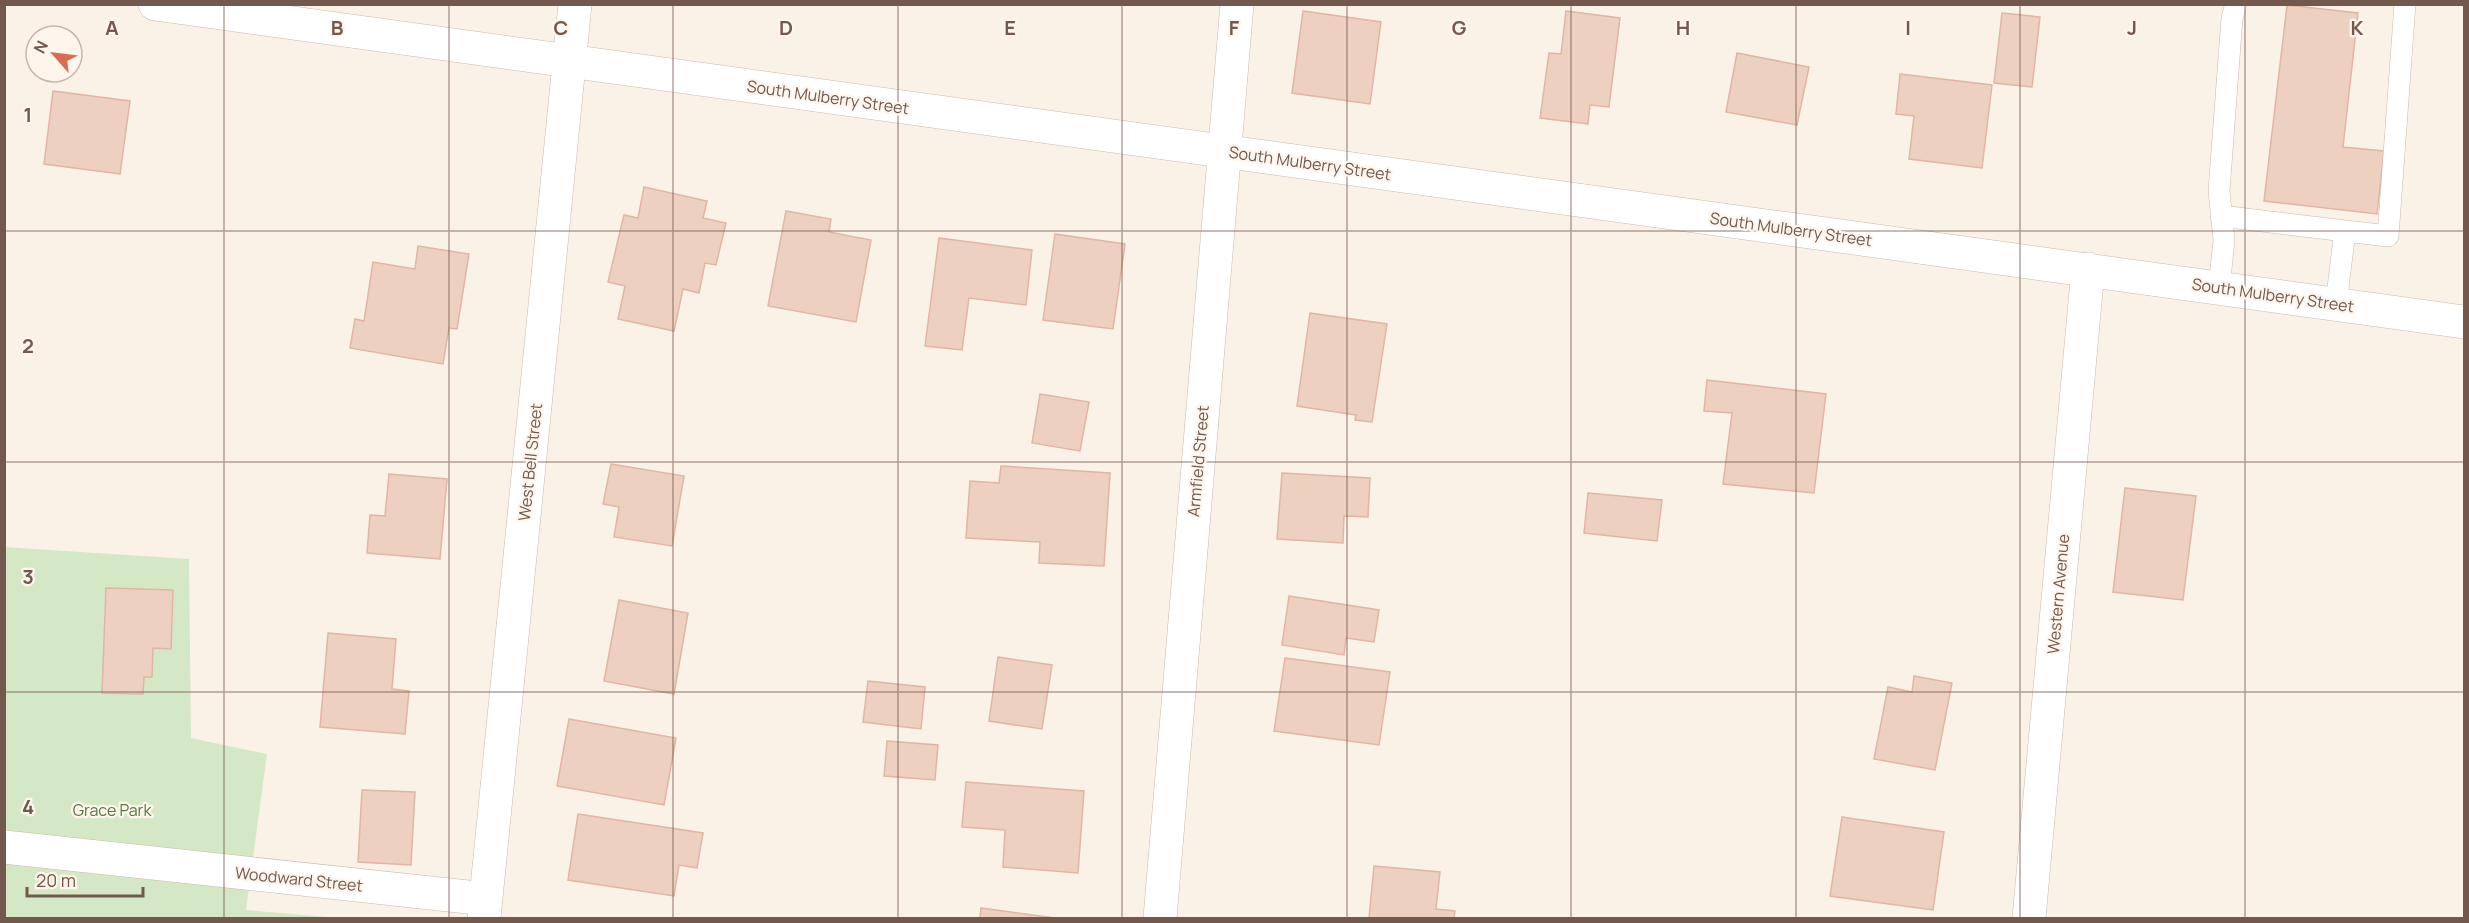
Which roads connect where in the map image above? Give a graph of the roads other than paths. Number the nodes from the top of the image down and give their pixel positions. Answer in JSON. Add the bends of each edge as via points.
{"nodes":[{"id":1,"x":155,"y":4,"type":"edge"},
{"id":2,"x":575,"y":4,"type":"edge"},
{"id":3,"x":1237,"y":4,"type":"edge"},
{"id":4,"x":2236,"y":4,"type":"edge"},
{"id":5,"x":2405,"y":4,"type":"edge"},
{"id":6,"x":570,"y":62,"type":"junction"},
{"id":7,"x":1223,"y":151,"type":"junction"},
{"id":8,"x":2221,"y":216,"type":"junction"},
{"id":9,"x":2345,"y":231,"type":"junction"},
{"id":10,"x":2088,"y":269,"type":"junction"},
{"id":11,"x":2219,"y":288,"type":"junction"},
{"id":12,"x":2336,"y":304,"type":"junction"},
{"id":13,"x":2464,"y":322,"type":"edge"},
{"id":14,"x":4,"y":847,"type":"edge"},
{"id":15,"x":485,"y":909,"type":"edge"},
{"id":16,"x":1160,"y":918,"type":"edge"},
{"id":17,"x":2029,"y":918,"type":"edge"}],
"edges":[{"from":1,"to":6,"type":"street","name":"South Mulberry Street"},
{"from":2,"to":6,"type":"street","name":"West Bell Street"},
{"from":3,"to":7,"type":"street","name":"Armfield Street"},
{"from":4,"to":8,"type":"lane","via":[[2219,191]]},
{"from":5,"to":9,"type":"lane","via":[[2388,236]]},
{"from":6,"to":7,"type":"street","name":"South Mulberry Street"},
{"from":6,"to":15,"type":"street","name":"West Bell Street"},
{"from":7,"to":10,"type":"street","name":"South Mulberry Street"},
{"from":7,"to":16,"type":"street","name":"Armfield Street"},
{"from":8,"to":9,"type":"lane"},
{"from":8,"to":11,"type":"lane","via":[[2224,240]]},
{"from":9,"to":12,"type":"lane"},
{"from":10,"to":11,"type":"street","name":"South Mulberry Street"},
{"from":10,"to":17,"type":"street","name":"Western Avenue"},
{"from":11,"to":12,"type":"street","name":"South Mulberry Street"},
{"from":12,"to":13,"type":"street","name":"South Mulberry Street"},
{"from":14,"to":15,"type":"street","name":"Woodward Street"}]}
